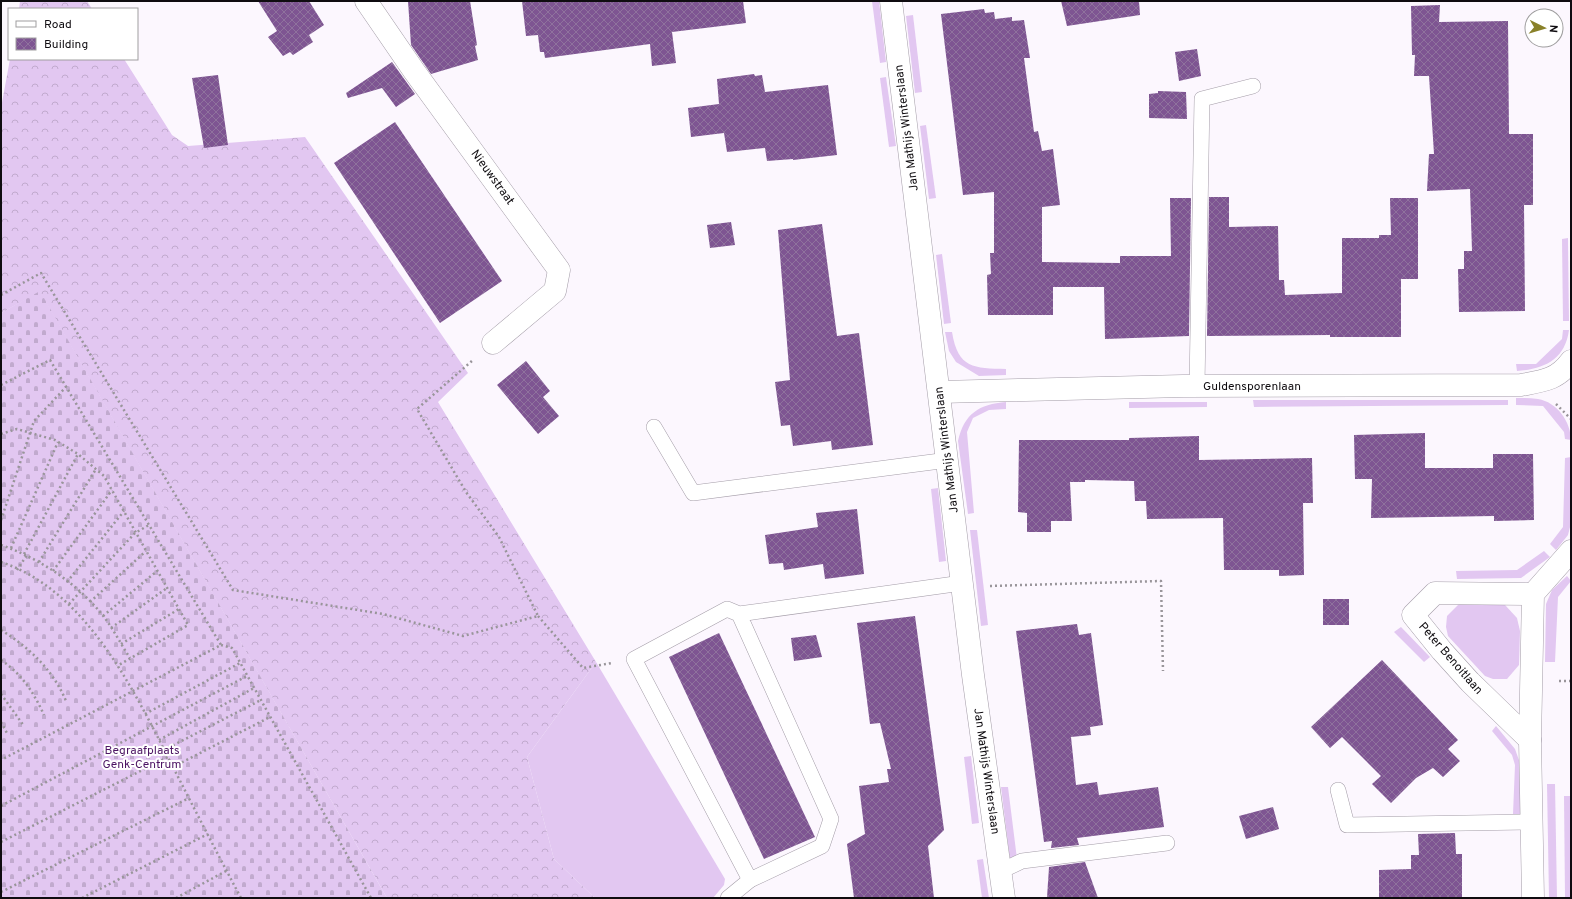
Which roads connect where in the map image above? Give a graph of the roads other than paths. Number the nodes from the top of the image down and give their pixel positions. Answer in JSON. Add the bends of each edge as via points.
{"nodes":[{"id":1,"x":366,"y":1,"type":"edge"},
{"id":2,"x":891,"y":1,"type":"edge"},
{"id":3,"x":1253,"y":86,"type":"dead end"},
{"id":4,"x":493,"y":343,"type":"road end"},
{"id":5,"x":1567,"y":366,"type":"edge"},
{"id":6,"x":1197,"y":386,"type":"junction"},
{"id":7,"x":940,"y":392,"type":"junction"},
{"id":8,"x":654,"y":427,"type":"dead end"},
{"id":9,"x":948,"y":460,"type":"junction"},
{"id":10,"x":1571,"y":551,"type":"edge"},
{"id":11,"x":962,"y":583,"type":"junction"},
{"id":12,"x":1533,"y":594,"type":"junction"},
{"id":13,"x":739,"y":614,"type":"junction"},
{"id":14,"x":1530,"y":740,"type":"junction"},
{"id":15,"x":1338,"y":790,"type":"dead end"},
{"id":16,"x":1531,"y":822,"type":"junction"},
{"id":17,"x":1167,"y":843,"type":"dead end"},
{"id":18,"x":1001,"y":871,"type":"junction"},
{"id":19,"x":750,"y":880,"type":"junction"},
{"id":20,"x":728,"y":898,"type":"edge"},
{"id":21,"x":1004,"y":898,"type":"edge"},
{"id":22,"x":1533,"y":898,"type":"edge"}],
"edges":[{"from":1,"to":4,"type":"street","name":"Nieuwstraat","via":[[559,270],[556,291]]},
{"from":2,"to":7,"type":"street","name":"Jan Mathijs Winterslaan"},
{"from":3,"to":6,"type":"lane","via":[[1202,100]]},
{"from":5,"to":6,"type":"street","name":"Guldensporenlaan","via":[[1545,380],[1521,385]]},
{"from":6,"to":7,"type":"street","name":"Guldensporenlaan"},
{"from":7,"to":9,"type":"street","name":"Jan Mathijs Winterslaan"},
{"from":8,"to":9,"type":"lane","via":[[693,493]]},
{"from":9,"to":11,"type":"street","name":"Jan Mathijs Winterslaan"},
{"from":10,"to":12,"type":"street"},
{"from":11,"to":13,"type":"lane"},
{"from":11,"to":18,"type":"street","name":"Jan Mathijs Winterslaan"},
{"from":12,"to":14,"type":"street"},
{"from":12,"to":14,"type":"street","name":"Peter Benoitlaan","via":[[1435,593],[1413,615],[1470,682]]},
{"from":13,"to":19,"type":"lane","via":[[831,819],[822,846]]},
{"from":13,"to":19,"type":"lane","via":[[727,609],[634,659]]},
{"from":14,"to":16,"type":"street"},
{"from":15,"to":16,"type":"lane","via":[[1347,825]]},
{"from":16,"to":22,"type":"street"},
{"from":17,"to":18,"type":"lane","via":[[1022,861]]},
{"from":18,"to":21,"type":"street","name":"Jan Mathijs Winterslaan"},
{"from":19,"to":20,"type":"lane"}]}
